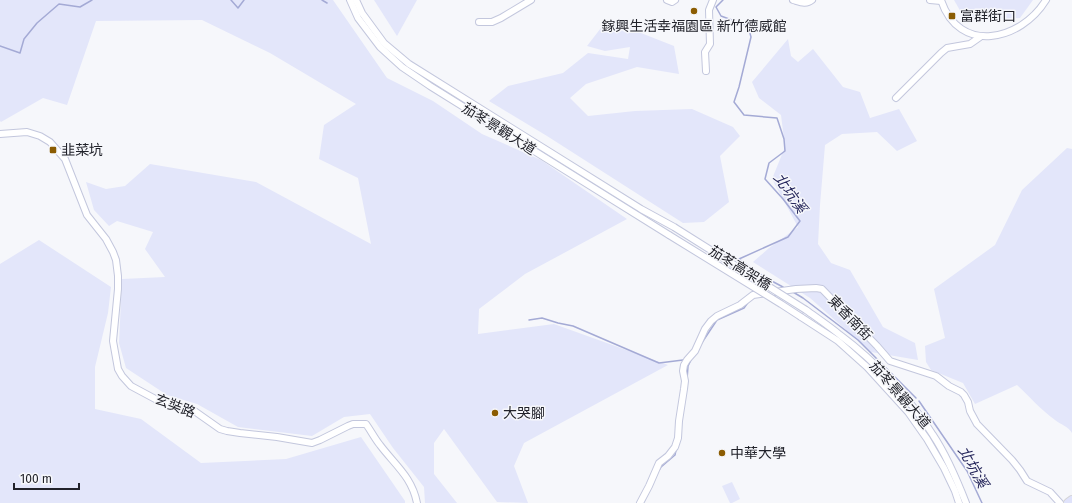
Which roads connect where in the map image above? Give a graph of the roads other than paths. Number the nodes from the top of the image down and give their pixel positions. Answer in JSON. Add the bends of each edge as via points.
{"nodes":[{"id":1,"x":350,"y":0,"type":"edge"},
{"id":2,"x":356,"y":0,"type":"edge"},
{"id":3,"x":531,"y":0,"type":"edge"},
{"id":4,"x":667,"y":0,"type":"edge"},
{"id":5,"x":675,"y":0,"type":"edge"},
{"id":6,"x":713,"y":0,"type":"edge"},
{"id":7,"x":793,"y":0,"type":"edge"},
{"id":8,"x":812,"y":0,"type":"edge"},
{"id":9,"x":930,"y":0,"type":"edge"},
{"id":10,"x":1046,"y":0,"type":"edge"},
{"id":11,"x":941,"y":1,"type":"edge"},
{"id":12,"x":479,"y":22,"type":"dead end"},
{"id":13,"x":980,"y":37,"type":"junction"},
{"id":14,"x":706,"y":71,"type":"dead end"},
{"id":15,"x":896,"y":98,"type":"dead end"},
{"id":16,"x":0,"y":134,"type":"edge"},
{"id":17,"x":674,"y":227,"type":"joint"},
{"id":18,"x":669,"y":235,"type":"joint"},
{"id":19,"x":806,"y":310,"type":"joint"},
{"id":20,"x":801,"y":317,"type":"joint"},
{"id":21,"x":1072,"y":500,"type":"edge"},
{"id":22,"x":417,"y":503,"type":"edge"},
{"id":23,"x":640,"y":503,"type":"edge"},
{"id":24,"x":959,"y":503,"type":"edge"},
{"id":25,"x":966,"y":503,"type":"edge"},
{"id":26,"x":1060,"y":503,"type":"edge"},
{"id":27,"x":1068,"y":503,"type":"edge"}],
"edges":[{"from":1,"to":18,"type":"street","name":"茄苳景觀大道","via":[[366,29],[380,47],[402,67]]},
{"from":2,"to":17,"type":"street","name":"茄苳景觀大道","via":[[362,13],[384,43],[409,64]]},
{"from":3,"to":12,"type":"street","via":[[492,22]]},
{"from":4,"to":5,"type":"street"},
{"from":6,"to":14,"type":"street","via":[[709,10],[710,44],[705,52]]},
{"from":7,"to":8,"type":"street","via":[[805,3]]},
{"from":9,"to":11,"type":"street"},
{"from":10,"to":13,"type":"street","via":[[1026,23],[1008,32]]},
{"from":11,"to":13,"type":"street","via":[[955,25]]},
{"from":13,"to":15,"type":"street","via":[[970,44],[948,48],[941,53]]},
{"from":16,"to":22,"type":"street","name":"玄奘路","via":[[27,132],[40,136],[50,142],[65,159],[87,215],[106,239],[116,260],[118,289],[113,342],[118,369],[131,386],[159,401],[193,410],[220,429],[234,432],[312,443],[353,424],[366,424],[407,477]]},
{"from":17,"to":19,"type":"street","name":"茄苳高架橋","bridge":true},
{"from":18,"to":20,"type":"street","name":"茄苳高架橋","bridge":true},
{"from":19,"to":25,"type":"street","name":"茄苳景觀大道","via":[[876,365],[914,408],[934,435]]},
{"from":20,"to":24,"type":"street","name":"茄苳景觀大道","via":[[838,341],[867,367],[908,412],[944,468]]},
{"from":21,"to":27,"type":"main road"},
{"from":23,"to":26,"type":"street","name":"東香南街","via":[[659,463],[675,447],[685,381],[684,365],[695,351],[711,321],[753,295],[816,288],[822,289],[890,361],[936,376],[961,392],[977,424],[1012,460],[1027,481],[1050,492]]}]}
